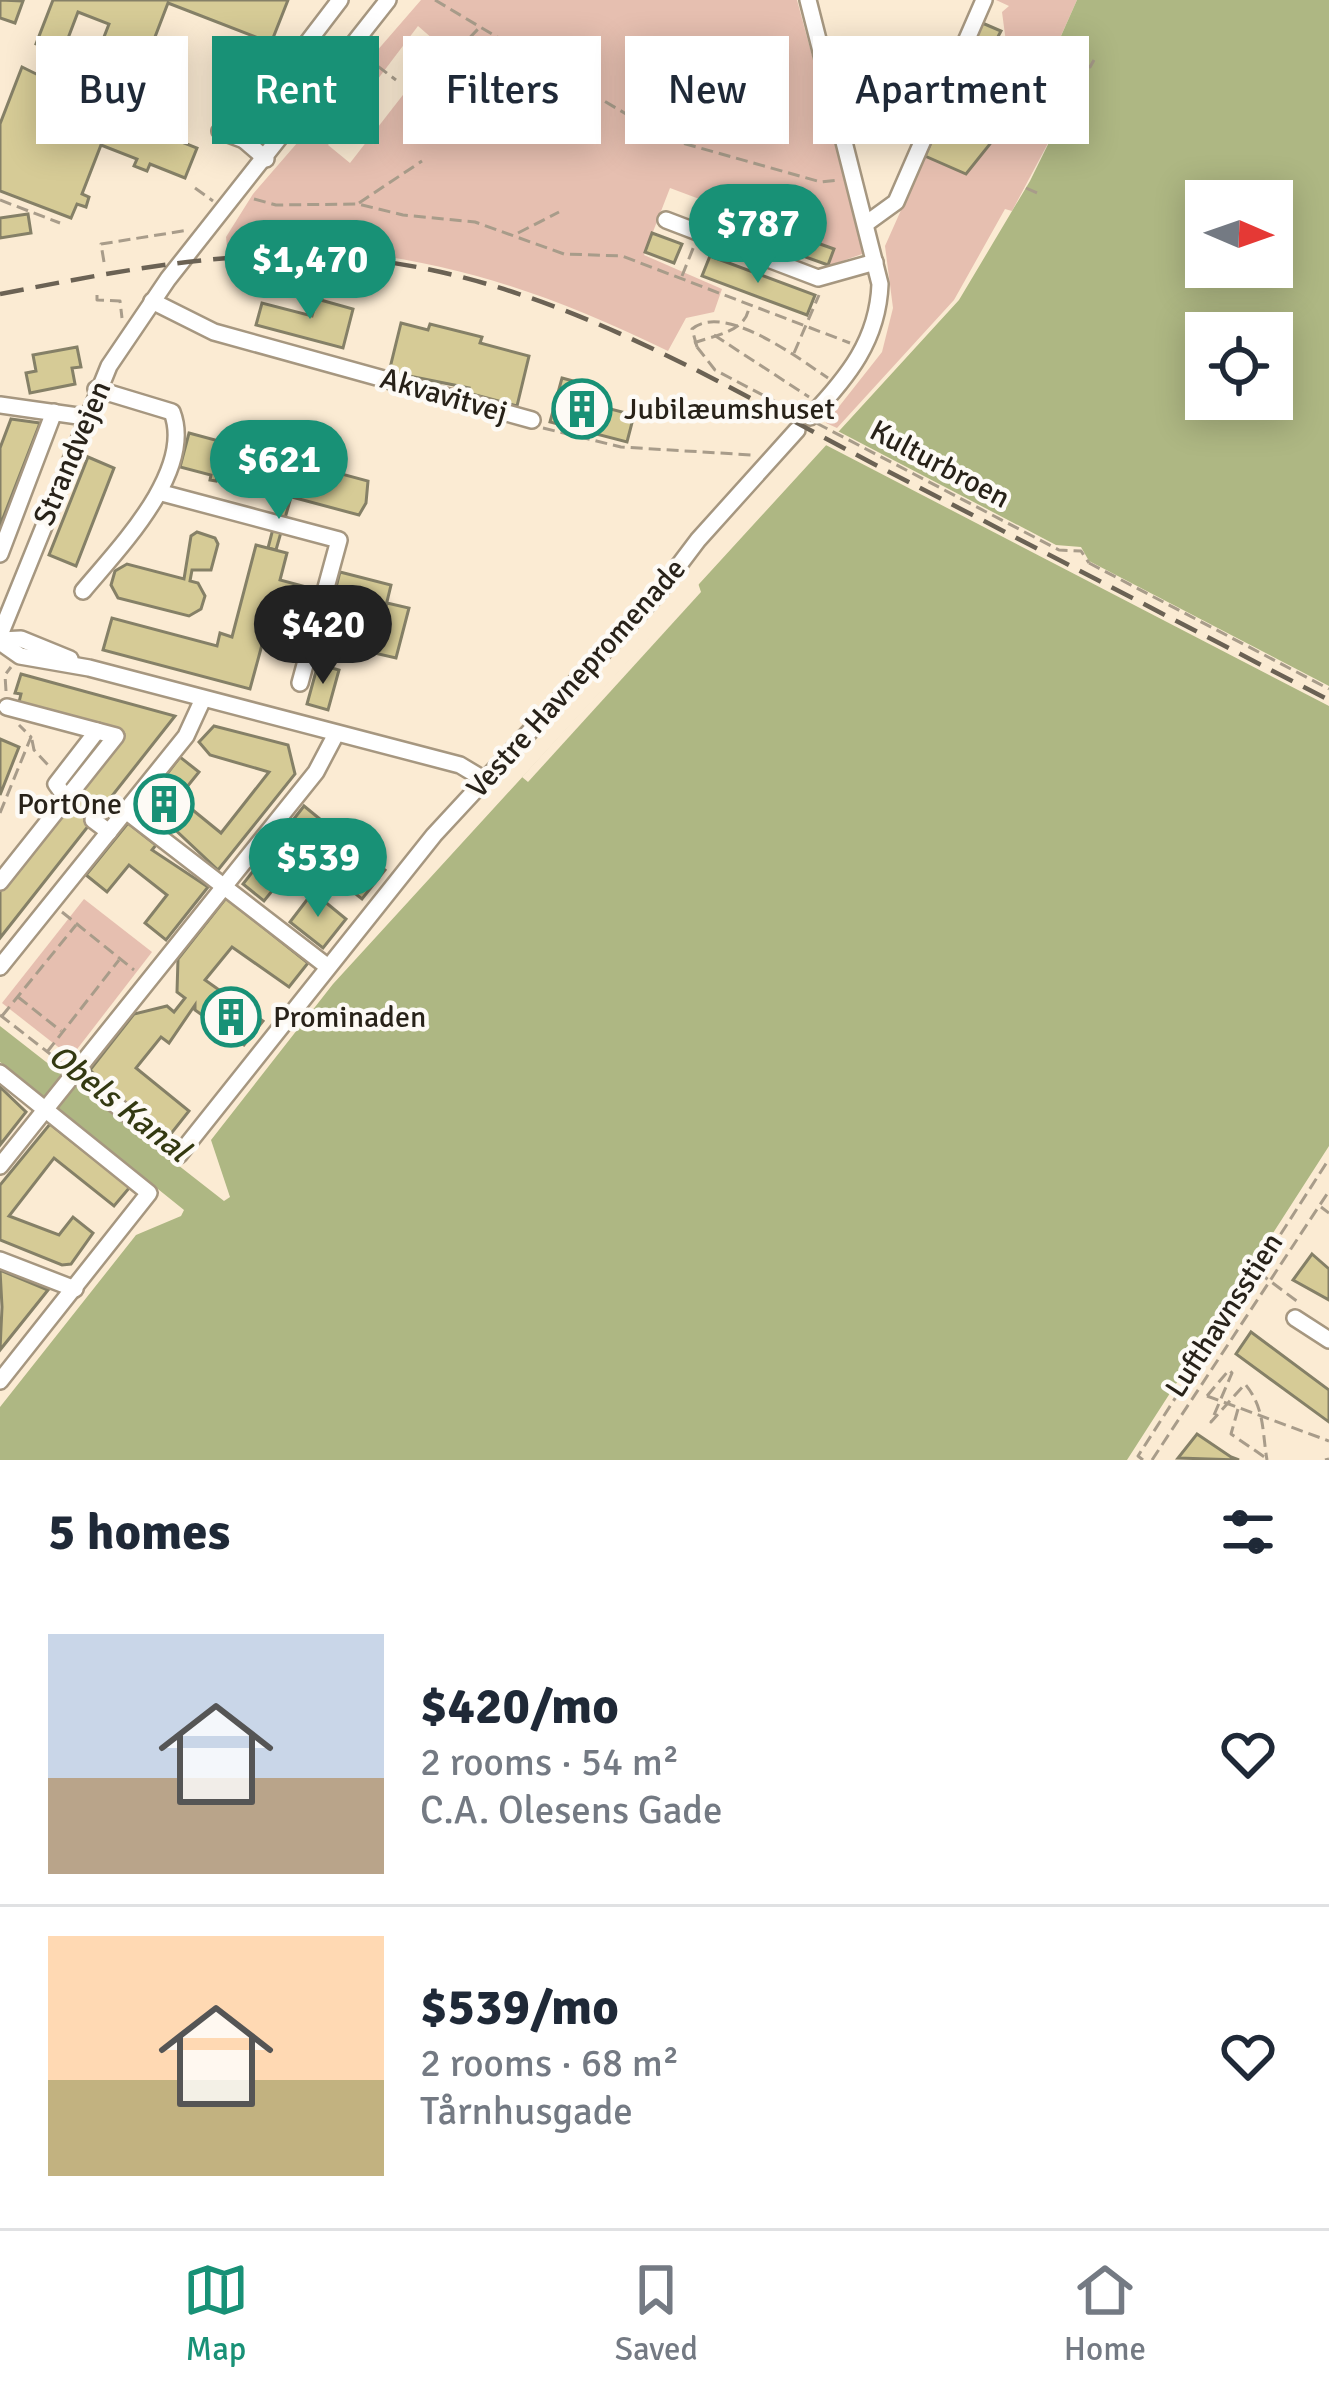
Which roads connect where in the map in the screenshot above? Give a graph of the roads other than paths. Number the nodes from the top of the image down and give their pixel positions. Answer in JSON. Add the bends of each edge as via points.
{"nodes":[{"id":1,"x":340,"y":0,"type":"edge"},
{"id":2,"x":388,"y":0,"type":"edge"},
{"id":3,"x":808,"y":0,"type":"edge"},
{"id":4,"x":984,"y":0,"type":"edge"},
{"id":5,"x":312,"y":36,"type":"edge"},
{"id":6,"x":249,"y":144,"type":"edge"},
{"id":7,"x":266,"y":159,"type":"junction"},
{"id":8,"x":666,"y":220,"type":"dead end"},
{"id":9,"x":867,"y":223,"type":"junction"},
{"id":10,"x":875,"y":262,"type":"junction"},
{"id":11,"x":152,"y":302,"type":"junction"},
{"id":12,"x":96,"y":389,"type":"junction"},
{"id":13,"x":0,"y":405,"type":"edge"},
{"id":14,"x":815,"y":411,"type":"road end"},
{"id":15,"x":54,"y":412,"type":"junction"},
{"id":16,"x":85,"y":417,"type":"junction"},
{"id":17,"x":532,"y":420,"type":"road end"},
{"id":18,"x":797,"y":430,"type":"dead end"},
{"id":19,"x":162,"y":493,"type":"junction"},
{"id":20,"x":20,"y":504,"type":"junction"},
{"id":21,"x":46,"y":515,"type":"junction"},
{"id":22,"x":0,"y":554,"type":"edge"},
{"id":23,"x":83,"y":591,"type":"dead end"},
{"id":24,"x":0,"y":639,"type":"edge"},
{"id":25,"x":89,"y":668,"type":"junction"},
{"id":26,"x":300,"y":683,"type":"dead end"},
{"id":27,"x":203,"y":699,"type":"junction"},
{"id":28,"x":7,"y":707,"type":"road end"},
{"id":29,"x":336,"y":734,"type":"junction"},
{"id":30,"x":485,"y":780,"type":"junction"},
{"id":31,"x":126,"y":811,"type":"junction"},
{"id":32,"x":93,"y":820,"type":"dead end"},
{"id":33,"x":109,"y":832,"type":"junction"},
{"id":34,"x":0,"y":882,"type":"edge"},
{"id":35,"x":221,"y":886,"type":"junction"},
{"id":36,"x":328,"y":967,"type":"junction"},
{"id":37,"x":0,"y":968,"type":"edge"},
{"id":38,"x":0,"y":1073,"type":"edge"},
{"id":39,"x":72,"y":1075,"type":"junction"},
{"id":40,"x":46,"y":1108,"type":"junction"},
{"id":41,"x":0,"y":1166,"type":"edge"},
{"id":42,"x":4,"y":1257,"type":"edge"},
{"id":43,"x":75,"y":1289,"type":"junction"},
{"id":44,"x":1295,"y":1318,"type":"dead end"},
{"id":45,"x":1329,"y":1340,"type":"edge"},
{"id":46,"x":0,"y":1381,"type":"edge"}],
"edges":[{"from":1,"to":5,"type":"street"},
{"from":2,"to":7,"type":"street","name":"Strandvejen"},
{"from":3,"to":9,"type":"street"},
{"from":4,"to":9,"type":"street","via":[[896,202]]},
{"from":6,"to":7,"type":"street"},
{"from":7,"to":11,"type":"street","name":"Strandvejen"},
{"from":8,"to":10,"type":"street","via":[[818,278]]},
{"from":9,"to":10,"type":"street"},
{"from":10,"to":14,"type":"street","via":[[879,306],[864,348]]},
{"from":11,"to":12,"type":"street","name":"Strandvejen"},
{"from":11,"to":17,"type":"street","name":"Akvavitvej","via":[[214,332]]},
{"from":12,"to":16,"type":"street","name":"Strandvejen"},
{"from":12,"to":19,"type":"street","via":[[172,412],[177,425]]},
{"from":13,"to":15,"type":"street"},
{"from":15,"to":16,"type":"street"},
{"from":15,"to":20,"type":"street"},
{"from":16,"to":21,"type":"street","name":"Strandvejen"},
{"from":18,"to":30,"type":"street","name":"Vestre Havnepromenade"},
{"from":19,"to":23,"type":"street"},
{"from":19,"to":26,"type":"street","via":[[340,540]]},
{"from":20,"to":21,"type":"street"},
{"from":20,"to":22,"type":"street"},
{"from":21,"to":24,"type":"street","name":"Strandvejen"},
{"from":24,"to":25,"type":"street","via":[[30,641]]},
{"from":24,"to":25,"type":"street","via":[[20,656]]},
{"from":25,"to":27,"type":"street"},
{"from":27,"to":29,"type":"street"},
{"from":27,"to":31,"type":"street","via":[[186,736]]},
{"from":28,"to":34,"type":"street","via":[[116,736]]},
{"from":29,"to":30,"type":"street","via":[[460,765]]},
{"from":29,"to":35,"type":"street","via":[[316,772]]},
{"from":30,"to":36,"type":"street","name":"Vestre Havnepromenade"},
{"from":31,"to":33,"type":"street"},
{"from":31,"to":35,"type":"street"},
{"from":32,"to":33,"type":"street"},
{"from":33,"to":37,"type":"street"},
{"from":35,"to":36,"type":"street"},
{"from":35,"to":39,"type":"street"},
{"from":36,"to":39,"type":"street","name":"Vestre Havnepromenade","via":[[179,1155]]},
{"from":38,"to":40,"type":"street"},
{"from":39,"to":40,"type":"street"},
{"from":40,"to":41,"type":"street"},
{"from":40,"to":43,"type":"street","via":[[149,1193]]},
{"from":42,"to":43,"type":"street"},
{"from":43,"to":46,"type":"street"},
{"from":44,"to":45,"type":"street"}]}
